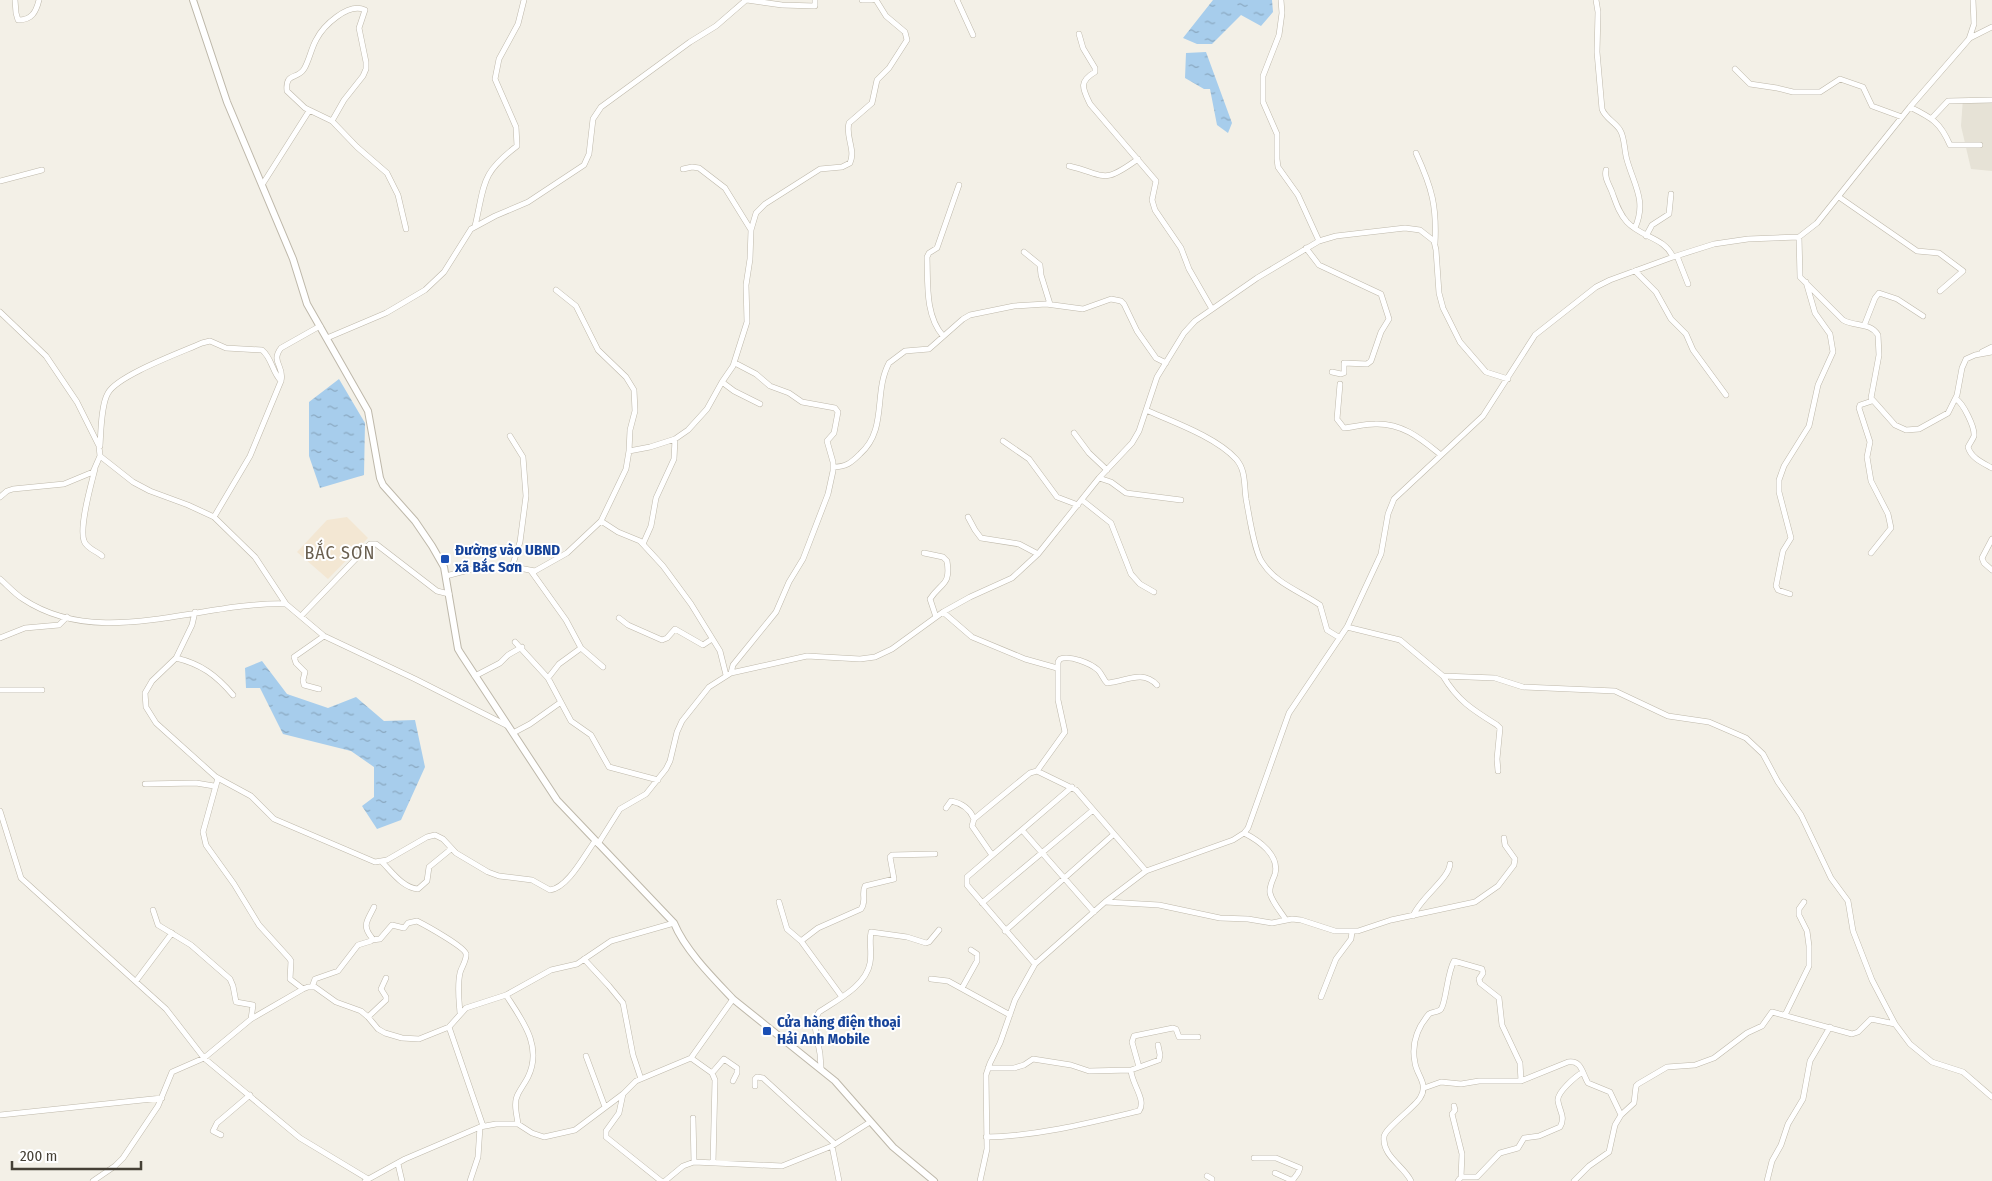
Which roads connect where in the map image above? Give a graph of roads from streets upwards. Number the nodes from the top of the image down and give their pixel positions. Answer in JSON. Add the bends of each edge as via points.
{"nodes":[{"id":1,"x":15,"y":0,"type":"edge"},
{"id":2,"x":39,"y":0,"type":"edge"},
{"id":3,"x":193,"y":0,"type":"edge"},
{"id":4,"x":524,"y":0,"type":"edge"},
{"id":5,"x":746,"y":0,"type":"edge"},
{"id":6,"x":815,"y":0,"type":"edge"},
{"id":7,"x":862,"y":0,"type":"edge"},
{"id":8,"x":874,"y":0,"type":"edge"},
{"id":9,"x":957,"y":0,"type":"edge"},
{"id":10,"x":1281,"y":0,"type":"edge"},
{"id":11,"x":1596,"y":0,"type":"edge"},
{"id":12,"x":1973,"y":0,"type":"edge"},
{"id":13,"x":1974,"y":24,"type":"junction"},
{"id":14,"x":1992,"y":27,"type":"edge"},
{"id":15,"x":1985,"y":32,"type":"junction"},
{"id":16,"x":1078,"y":34,"type":"dead end"},
{"id":17,"x":973,"y":35,"type":"dead end"},
{"id":18,"x":1969,"y":39,"type":"junction"},
{"id":19,"x":1734,"y":69,"type":"dead end"},
{"id":20,"x":1992,"y":100,"type":"edge"},
{"id":21,"x":1910,"y":107,"type":"junction"},
{"id":22,"x":309,"y":111,"type":"junction"},
{"id":23,"x":1902,"y":117,"type":"junction"},
{"id":24,"x":1932,"y":118,"type":"junction"},
{"id":25,"x":332,"y":121,"type":"junction"},
{"id":26,"x":1980,"y":145,"type":"dead end"},
{"id":27,"x":1416,"y":153,"type":"dead end"},
{"id":28,"x":1138,"y":159,"type":"junction"},
{"id":29,"x":1068,"y":166,"type":"dead end"},
{"id":30,"x":683,"y":169,"type":"dead end"},
{"id":31,"x":42,"y":170,"type":"dead end"},
{"id":32,"x":1606,"y":170,"type":"dead end"},
{"id":33,"x":0,"y":181,"type":"edge"},
{"id":34,"x":262,"y":185,"type":"junction"},
{"id":35,"x":959,"y":185,"type":"dead end"},
{"id":36,"x":1671,"y":194,"type":"dead end"},
{"id":37,"x":1839,"y":196,"type":"junction"},
{"id":38,"x":476,"y":226,"type":"junction"},
{"id":39,"x":1635,"y":228,"type":"junction"},
{"id":40,"x":406,"y":229,"type":"dead end"},
{"id":41,"x":752,"y":230,"type":"junction"},
{"id":42,"x":1646,"y":236,"type":"junction"},
{"id":43,"x":1798,"y":237,"type":"junction"},
{"id":44,"x":1319,"y":240,"type":"junction"},
{"id":45,"x":1436,"y":244,"type":"junction"},
{"id":46,"x":1306,"y":248,"type":"junction"},
{"id":47,"x":1024,"y":252,"type":"dead end"},
{"id":48,"x":1675,"y":256,"type":"junction"},
{"id":49,"x":1635,"y":271,"type":"junction"},
{"id":50,"x":1806,"y":282,"type":"junction"},
{"id":51,"x":1688,"y":284,"type":"dead end"},
{"id":52,"x":556,"y":290,"type":"dead end"},
{"id":53,"x":1940,"y":291,"type":"dead end"},
{"id":54,"x":1050,"y":304,"type":"junction"},
{"id":55,"x":1212,"y":309,"type":"junction"},
{"id":56,"x":0,"y":312,"type":"edge"},
{"id":57,"x":1924,"y":316,"type":"dead end"},
{"id":58,"x":320,"y":326,"type":"junction"},
{"id":59,"x":1864,"y":326,"type":"junction"},
{"id":60,"x":943,"y":336,"type":"junction"},
{"id":61,"x":327,"y":338,"type":"junction"},
{"id":62,"x":1992,"y":347,"type":"edge"},
{"id":63,"x":1992,"y":352,"type":"edge"},
{"id":64,"x":1975,"y":355,"type":"junction"},
{"id":65,"x":735,"y":363,"type":"junction"},
{"id":66,"x":1166,"y":363,"type":"junction"},
{"id":67,"x":1332,"y":372,"type":"dead end"},
{"id":68,"x":1508,"y":379,"type":"junction"},
{"id":69,"x":281,"y":381,"type":"junction"},
{"id":70,"x":722,"y":382,"type":"junction"},
{"id":71,"x":1340,"y":384,"type":"dead end"},
{"id":72,"x":1726,"y":395,"type":"dead end"},
{"id":73,"x":1956,"y":399,"type":"junction"},
{"id":74,"x":1872,"y":401,"type":"junction"},
{"id":75,"x":760,"y":404,"type":"dead end"},
{"id":76,"x":1146,"y":410,"type":"junction"},
{"id":77,"x":1074,"y":433,"type":"dead end"},
{"id":78,"x":510,"y":436,"type":"dead end"},
{"id":79,"x":675,"y":439,"type":"junction"},
{"id":80,"x":1004,"y":441,"type":"dead end"},
{"id":81,"x":100,"y":446,"type":"junction"},
{"id":82,"x":629,"y":451,"type":"junction"},
{"id":83,"x":1441,"y":455,"type":"junction"},
{"id":84,"x":100,"y":456,"type":"junction"},
{"id":85,"x":833,"y":467,"type":"junction"},
{"id":86,"x":1992,"y":468,"type":"edge"},
{"id":87,"x":95,"y":469,"type":"junction"},
{"id":88,"x":1107,"y":470,"type":"junction"},
{"id":89,"x":1099,"y":478,"type":"junction"},
{"id":90,"x":0,"y":497,"type":"edge"},
{"id":91,"x":1181,"y":500,"type":"dead end"},
{"id":92,"x":1080,"y":502,"type":"junction"},
{"id":93,"x":214,"y":517,"type":"junction"},
{"id":94,"x":968,"y":517,"type":"dead end"},
{"id":95,"x":601,"y":521,"type":"junction"},
{"id":96,"x":1992,"y":539,"type":"edge"},
{"id":97,"x":643,"y":544,"type":"junction"},
{"id":98,"x":924,"y":553,"type":"dead end"},
{"id":99,"x":1871,"y":553,"type":"dead end"},
{"id":100,"x":1038,"y":554,"type":"junction"},
{"id":101,"x":102,"y":556,"type":"dead end"},
{"id":102,"x":512,"y":567,"type":"junction"},
{"id":103,"x":1992,"y":570,"type":"edge"},
{"id":104,"x":530,"y":571,"type":"junction"},
{"id":105,"x":446,"y":576,"type":"junction"},
{"id":106,"x":0,"y":579,"type":"edge"},
{"id":107,"x":1154,"y":592,"type":"dead end"},
{"id":108,"x":449,"y":594,"type":"junction"},
{"id":109,"x":1790,"y":594,"type":"dead end"},
{"id":110,"x":286,"y":604,"type":"junction"},
{"id":111,"x":195,"y":612,"type":"junction"},
{"id":112,"x":943,"y":612,"type":"junction"},
{"id":113,"x":301,"y":616,"type":"junction"},
{"id":114,"x":936,"y":617,"type":"junction"},
{"id":115,"x":67,"y":618,"type":"junction"},
{"id":116,"x":619,"y":618,"type":"dead end"},
{"id":117,"x":1347,"y":628,"type":"junction"},
{"id":118,"x":324,"y":636,"type":"junction"},
{"id":119,"x":0,"y":638,"type":"edge"},
{"id":120,"x":1340,"y":638,"type":"junction"},
{"id":121,"x":712,"y":639,"type":"junction"},
{"id":122,"x":514,"y":642,"type":"dead end"},
{"id":123,"x":522,"y":647,"type":"junction"},
{"id":124,"x":581,"y":648,"type":"junction"},
{"id":125,"x":176,"y":658,"type":"junction"},
{"id":126,"x":604,"y":667,"type":"dead end"},
{"id":127,"x":1057,"y":668,"type":"junction"},
{"id":128,"x":728,"y":674,"type":"junction"},
{"id":129,"x":475,"y":676,"type":"junction"},
{"id":130,"x":1443,"y":676,"type":"junction"},
{"id":131,"x":548,"y":678,"type":"junction"},
{"id":132,"x":1157,"y":685,"type":"dead end"},
{"id":133,"x":319,"y":689,"type":"dead end"},
{"id":134,"x":0,"y":690,"type":"edge"},
{"id":135,"x":42,"y":690,"type":"dead end"},
{"id":136,"x":233,"y":695,"type":"dead end"},
{"id":137,"x":562,"y":702,"type":"junction"},
{"id":138,"x":508,"y":726,"type":"junction"},
{"id":139,"x":513,"y":733,"type":"junction"},
{"id":140,"x":1037,"y":771,"type":"junction"},
{"id":141,"x":1498,"y":771,"type":"dead end"},
{"id":142,"x":218,"y":778,"type":"junction"},
{"id":143,"x":658,"y":780,"type":"junction"},
{"id":144,"x":145,"y":784,"type":"dead end"},
{"id":145,"x":214,"y":786,"type":"junction"},
{"id":146,"x":1072,"y":787,"type":"junction"},
{"id":147,"x":946,"y":808,"type":"dead end"},
{"id":148,"x":1093,"y":810,"type":"junction"},
{"id":149,"x":0,"y":812,"type":"edge"},
{"id":150,"x":974,"y":819,"type":"junction"},
{"id":151,"x":1022,"y":830,"type":"junction"},
{"id":152,"x":1244,"y":833,"type":"junction"},
{"id":153,"x":1114,"y":834,"type":"junction"},
{"id":154,"x":1504,"y":838,"type":"dead end"},
{"id":155,"x":597,"y":842,"type":"junction"},
{"id":156,"x":451,"y":849,"type":"junction"},
{"id":157,"x":1042,"y":853,"type":"junction"},
{"id":158,"x":935,"y":854,"type":"dead end"},
{"id":159,"x":992,"y":855,"type":"junction"},
{"id":160,"x":382,"y":862,"type":"junction"},
{"id":161,"x":1450,"y":864,"type":"dead end"},
{"id":162,"x":1146,"y":871,"type":"junction"},
{"id":163,"x":1065,"y":879,"type":"junction"},
{"id":164,"x":779,"y":902,"type":"dead end"},
{"id":165,"x":1105,"y":902,"type":"junction"},
{"id":166,"x":1804,"y":902,"type":"dead end"},
{"id":167,"x":982,"y":903,"type":"junction"},
{"id":168,"x":374,"y":907,"type":"dead end"},
{"id":169,"x":153,"y":910,"type":"dead end"},
{"id":170,"x":1094,"y":912,"type":"junction"},
{"id":171,"x":1413,"y":916,"type":"junction"},
{"id":172,"x":1286,"y":920,"type":"junction"},
{"id":173,"x":674,"y":923,"type":"junction"},
{"id":174,"x":939,"y":930,"type":"dead end"},
{"id":175,"x":1005,"y":931,"type":"junction"},
{"id":176,"x":1352,"y":932,"type":"junction"},
{"id":177,"x":172,"y":934,"type":"junction"},
{"id":178,"x":372,"y":940,"type":"junction"},
{"id":179,"x":801,"y":941,"type":"junction"},
{"id":180,"x":971,"y":950,"type":"dead end"},
{"id":181,"x":584,"y":959,"type":"junction"},
{"id":182,"x":1035,"y":964,"type":"junction"},
{"id":183,"x":386,"y":978,"type":"dead end"},
{"id":184,"x":931,"y":979,"type":"dead end"},
{"id":185,"x":136,"y":981,"type":"junction"},
{"id":186,"x":312,"y":987,"type":"junction"},
{"id":187,"x":962,"y":988,"type":"junction"},
{"id":188,"x":303,"y":989,"type":"junction"},
{"id":189,"x":506,"y":995,"type":"junction"},
{"id":190,"x":842,"y":997,"type":"junction"},
{"id":191,"x":1321,"y":997,"type":"dead end"},
{"id":192,"x":733,"y":999,"type":"junction"},
{"id":193,"x":460,"y":1013,"type":"junction"},
{"id":194,"x":1010,"y":1015,"type":"junction"},
{"id":195,"x":1785,"y":1015,"type":"junction"},
{"id":196,"x":368,"y":1017,"type":"junction"},
{"id":197,"x":251,"y":1019,"type":"junction"},
{"id":198,"x":1895,"y":1024,"type":"junction"},
{"id":199,"x":450,"y":1027,"type":"junction"},
{"id":200,"x":1830,"y":1027,"type":"junction"},
{"id":201,"x":1198,"y":1037,"type":"dead end"},
{"id":202,"x":1158,"y":1045,"type":"dead end"},
{"id":203,"x":586,"y":1056,"type":"dead end"},
{"id":204,"x":204,"y":1058,"type":"junction"},
{"id":205,"x":692,"y":1058,"type":"junction"},
{"id":206,"x":820,"y":1068,"type":"junction"},
{"id":207,"x":988,"y":1068,"type":"junction"},
{"id":208,"x":1139,"y":1068,"type":"junction"},
{"id":209,"x":1131,"y":1070,"type":"junction"},
{"id":210,"x":1583,"y":1072,"type":"junction"},
{"id":211,"x":712,"y":1073,"type":"junction"},
{"id":212,"x":641,"y":1079,"type":"junction"},
{"id":213,"x":733,"y":1081,"type":"dead end"},
{"id":214,"x":1521,"y":1081,"type":"junction"},
{"id":215,"x":755,"y":1086,"type":"dead end"},
{"id":216,"x":1992,"y":1087,"type":"edge"},
{"id":217,"x":1424,"y":1088,"type":"junction"},
{"id":218,"x":623,"y":1094,"type":"junction"},
{"id":219,"x":250,"y":1095,"type":"junction"},
{"id":220,"x":1990,"y":1095,"type":"edge"},
{"id":221,"x":162,"y":1098,"type":"junction"},
{"id":222,"x":1454,"y":1106,"type":"dead end"},
{"id":223,"x":605,"y":1107,"type":"junction"},
{"id":224,"x":0,"y":1115,"type":"edge"},
{"id":225,"x":1621,"y":1115,"type":"junction"},
{"id":226,"x":693,"y":1118,"type":"dead end"},
{"id":227,"x":870,"y":1122,"type":"junction"},
{"id":228,"x":518,"y":1124,"type":"junction"},
{"id":229,"x":482,"y":1126,"type":"junction"},
{"id":230,"x":221,"y":1135,"type":"dead end"},
{"id":231,"x":986,"y":1137,"type":"junction"},
{"id":232,"x":833,"y":1145,"type":"junction"},
{"id":233,"x":1254,"y":1158,"type":"dead end"},
{"id":234,"x":694,"y":1162,"type":"junction"},
{"id":235,"x":713,"y":1163,"type":"junction"},
{"id":236,"x":398,"y":1164,"type":"junction"},
{"id":237,"x":1275,"y":1173,"type":"dead end"},
{"id":238,"x":1207,"y":1176,"type":"dead end"},
{"id":239,"x":1460,"y":1179,"type":"edge"},
{"id":240,"x":367,"y":1180,"type":"edge"},
{"id":241,"x":1291,"y":1180,"type":"edge"},
{"id":242,"x":93,"y":1181,"type":"edge"},
{"id":243,"x":402,"y":1181,"type":"edge"},
{"id":244,"x":470,"y":1181,"type":"edge"},
{"id":245,"x":661,"y":1181,"type":"edge"},
{"id":246,"x":665,"y":1181,"type":"edge"},
{"id":247,"x":839,"y":1181,"type":"edge"},
{"id":248,"x":934,"y":1181,"type":"edge"},
{"id":249,"x":980,"y":1181,"type":"edge"},
{"id":250,"x":1212,"y":1181,"type":"edge"},
{"id":251,"x":1411,"y":1181,"type":"edge"},
{"id":252,"x":1574,"y":1181,"type":"edge"},
{"id":253,"x":1767,"y":1181,"type":"edge"}],
"edges":[{"from":1,"to":2,"type":"street","via":[[16,17],[22,20],[34,14]]},
{"from":3,"to":34,"type":"street","via":[[227,102]]},
{"from":4,"to":38,"type":"street","via":[[519,22],[499,59],[495,79],[516,127],[517,146],[486,177]]},
{"from":5,"to":6,"type":"street","via":[[815,6]]},
{"from":5,"to":38,"type":"street","via":[[716,26],[601,107],[593,119],[589,154],[584,165],[528,202]]},
{"from":7,"to":8,"type":"street"},
{"from":8,"to":41,"type":"street","via":[[886,16],[905,32],[907,40],[877,80],[872,103],[849,123],[850,163],[820,169],[773,199],[756,213]]},
{"from":9,"to":17,"type":"street"},
{"from":10,"to":44,"type":"street","via":[[1279,36],[1264,76],[1263,102],[1277,134],[1277,163],[1298,195]]},
{"from":11,"to":39,"type":"street","via":[[1602,109],[1621,132],[1626,159],[1636,182],[1640,216]]},
{"from":12,"to":13,"type":"street"},
{"from":13,"to":15,"type":"street"},
{"from":13,"to":18,"type":"street"},
{"from":14,"to":15,"type":"street"},
{"from":15,"to":18,"type":"street"},
{"from":16,"to":28,"type":"street","via":[[1095,68],[1083,86],[1090,104]]},
{"from":18,"to":21,"type":"street"},
{"from":19,"to":23,"type":"street","via":[[1750,84],[1793,92],[1820,92],[1840,79],[1863,87],[1872,106]]},
{"from":20,"to":24,"type":"street","via":[[1948,101]]},
{"from":21,"to":23,"type":"street"},
{"from":21,"to":24,"type":"street"},
{"from":22,"to":25,"type":"street"},
{"from":22,"to":25,"type":"street","via":[[288,94],[287,81],[305,68],[317,37],[334,20],[346,11],[361,8],[365,10],[359,28],[366,69]]},
{"from":22,"to":34,"type":"street"},
{"from":23,"to":37,"type":"street"},
{"from":24,"to":26,"type":"street","via":[[1944,130],[1950,145]]},
{"from":25,"to":40,"type":"street","via":[[386,172],[398,195]]},
{"from":27,"to":45,"type":"street","via":[[1436,212]]},
{"from":28,"to":29,"type":"street","via":[[1108,176]]},
{"from":28,"to":55,"type":"street","via":[[1156,181],[1152,200],[1155,210],[1181,248]]},
{"from":30,"to":41,"type":"street","via":[[699,168],[725,188]]},
{"from":31,"to":33,"type":"street"},
{"from":32,"to":39,"type":"street","via":[[1605,177],[1614,202]]},
{"from":34,"to":58,"type":"street","via":[[293,259],[307,304]]},
{"from":35,"to":60,"type":"street","via":[[937,248],[927,257],[932,318]]},
{"from":36,"to":42,"type":"street","via":[[1669,214],[1652,225]]},
{"from":37,"to":43,"type":"street","via":[[1818,223]]},
{"from":37,"to":53,"type":"street","via":[[1917,251],[1939,253],[1963,271]]},
{"from":38,"to":61,"type":"street","via":[[432,285],[394,308]]},
{"from":39,"to":42,"type":"street"},
{"from":41,"to":65,"type":"street","via":[[746,285],[747,322]]},
{"from":42,"to":48,"type":"street","via":[[1667,247]]},
{"from":43,"to":48,"type":"street","via":[[1734,240]]},
{"from":43,"to":50,"type":"street","via":[[1798,274]]},
{"from":44,"to":45,"type":"street","via":[[1413,228],[1427,234]]},
{"from":44,"to":46,"type":"street"},
{"from":45,"to":68,"type":"street","via":[[1439,293],[1456,336],[1486,372]]},
{"from":46,"to":55,"type":"street"},
{"from":46,"to":67,"type":"street","via":[[1319,265],[1381,294],[1389,319],[1371,361],[1367,364],[1344,363],[1344,373]]},
{"from":47,"to":54,"type":"street","via":[[1040,265]]},
{"from":48,"to":49,"type":"street"},
{"from":48,"to":51,"type":"street"},
{"from":49,"to":68,"type":"street","via":[[1603,283],[1535,335]]},
{"from":49,"to":72,"type":"street","via":[[1656,292]]},
{"from":50,"to":59,"type":"street","via":[[1843,320]]},
{"from":50,"to":109,"type":"street","via":[[1814,310],[1830,334],[1833,352],[1818,385],[1809,426],[1779,480],[1791,538],[1783,551],[1776,586]]},
{"from":52,"to":82,"type":"street","via":[[576,306],[598,350],[630,383],[636,404]]},
{"from":54,"to":60,"type":"street","via":[[1010,307],[967,316]]},
{"from":54,"to":66,"type":"street","via":[[1082,309],[1106,300],[1121,301],[1156,358]]},
{"from":55,"to":66,"type":"street","via":[[1189,327]]},
{"from":56,"to":81,"type":"street","via":[[46,356],[77,402]]},
{"from":57,"to":59,"type":"street","via":[[1897,299],[1879,293]]},
{"from":58,"to":61,"type":"street"},
{"from":58,"to":69,"type":"street","via":[[279,350],[276,358],[282,370]]},
{"from":59,"to":74,"type":"street","via":[[1875,330],[1879,340],[1880,355]]},
{"from":60,"to":85,"type":"street","via":[[926,350],[905,352],[889,363],[871,443],[850,464]]},
{"from":61,"to":105,"type":"street","via":[[368,411],[383,485],[415,521],[432,546]]},
{"from":62,"to":64,"type":"street"},
{"from":63,"to":64,"type":"street"},
{"from":64,"to":73,"type":"street","via":[[1963,364]]},
{"from":65,"to":70,"type":"street"},
{"from":65,"to":85,"type":"street","via":[[802,402],[838,410],[834,433],[827,444]]},
{"from":66,"to":76,"type":"street","via":[[1154,384]]},
{"from":68,"to":83,"type":"street","via":[[1483,416]]},
{"from":69,"to":81,"type":"street","via":[[262,350],[226,348],[210,341],[202,343],[112,387],[106,398]]},
{"from":69,"to":93,"type":"street","via":[[250,456]]},
{"from":70,"to":75,"type":"street"},
{"from":70,"to":79,"type":"street","via":[[705,413]]},
{"from":71,"to":83,"type":"street","via":[[1338,419],[1344,428],[1377,424],[1403,428]]},
{"from":73,"to":74,"type":"street","via":[[1945,415],[1926,427],[1913,430],[1895,425]]},
{"from":73,"to":86,"type":"street","via":[[1963,404],[1974,431],[1968,447],[1970,452]]},
{"from":74,"to":99,"type":"street","via":[[1860,405],[1870,442],[1867,457],[1871,480],[1888,514],[1891,528]]},
{"from":76,"to":88,"type":"street","via":[[1132,443]]},
{"from":76,"to":120,"type":"street","via":[[1209,440],[1236,460],[1242,470],[1262,563],[1287,586],[1320,605],[1327,630]]},
{"from":77,"to":88,"type":"street"},
{"from":78,"to":102,"type":"street","via":[[523,457],[526,496],[520,542]]},
{"from":79,"to":82,"type":"street"},
{"from":79,"to":97,"type":"street","via":[[674,459],[656,498],[651,526]]},
{"from":80,"to":92,"type":"street","via":[[1029,459],[1057,497]]},
{"from":81,"to":84,"type":"street"},
{"from":82,"to":95,"type":"street","via":[[626,469]]},
{"from":83,"to":117,"type":"street","via":[[1400,492],[1390,506],[1381,554]]},
{"from":84,"to":87,"type":"street"},
{"from":84,"to":93,"type":"street","via":[[133,482]]},
{"from":85,"to":128,"type":"street","via":[[828,494],[803,559],[776,612]]},
{"from":87,"to":90,"type":"street","via":[[64,484],[14,489]]},
{"from":87,"to":101,"type":"street","via":[[84,524],[84,541]]},
{"from":88,"to":89,"type":"street"},
{"from":89,"to":91,"type":"street","via":[[1114,483],[1126,493]]},
{"from":89,"to":92,"type":"street"},
{"from":92,"to":100,"type":"street"},
{"from":92,"to":107,"type":"street","via":[[1110,523],[1131,574]]},
{"from":93,"to":110,"type":"street","via":[[255,557]]},
{"from":94,"to":100,"type":"street","via":[[981,538],[1019,544]]},
{"from":95,"to":97,"type":"street"},
{"from":95,"to":104,"type":"street","via":[[566,553]]},
{"from":96,"to":103,"type":"street","via":[[1982,558]]},
{"from":97,"to":121,"type":"street","via":[[664,566]]},
{"from":98,"to":114,"type":"street","via":[[947,561],[947,581],[930,599]]},
{"from":100,"to":112,"type":"street","via":[[1012,578]]},
{"from":102,"to":104,"type":"street"},
{"from":102,"to":105,"type":"street","via":[[480,567]]},
{"from":104,"to":124,"type":"street","via":[[566,620]]},
{"from":105,"to":108,"type":"street"},
{"from":106,"to":115,"type":"street","via":[[22,599]]},
{"from":108,"to":113,"type":"street","via":[[437,591],[376,544],[370,544]]},
{"from":108,"to":129,"type":"street","via":[[458,649]]},
{"from":110,"to":111,"type":"street"},
{"from":110,"to":113,"type":"street"},
{"from":111,"to":115,"type":"street","via":[[123,623]]},
{"from":111,"to":125,"type":"street"},
{"from":112,"to":114,"type":"street"},
{"from":112,"to":127,"type":"street","via":[[972,637],[1025,659]]},
{"from":113,"to":118,"type":"street"},
{"from":114,"to":128,"type":"street","via":[[892,649],[875,657],[807,656]]},
{"from":115,"to":119,"type":"street","via":[[59,626],[25,628]]},
{"from":116,"to":121,"type":"street","via":[[662,640],[675,629],[702,645]]},
{"from":117,"to":120,"type":"street"},
{"from":117,"to":130,"type":"street","via":[[1400,640]]},
{"from":118,"to":133,"type":"street","via":[[294,657],[305,672],[304,685]]},
{"from":118,"to":138,"type":"street"},
{"from":120,"to":152,"type":"street","via":[[1289,713],[1252,821]]},
{"from":121,"to":128,"type":"street"},
{"from":122,"to":123,"type":"street"},
{"from":123,"to":129,"type":"street"},
{"from":123,"to":131,"type":"street"},
{"from":124,"to":126,"type":"street"},
{"from":124,"to":131,"type":"street","via":[[559,664]]},
{"from":125,"to":136,"type":"street","via":[[214,674]]},
{"from":125,"to":142,"type":"street","via":[[148,686],[146,707],[159,727]]},
{"from":127,"to":132,"type":"street","via":[[1060,659],[1066,657],[1096,668],[1107,683],[1128,677],[1146,677]]},
{"from":127,"to":140,"type":"street","via":[[1058,700],[1065,732]]},
{"from":128,"to":143,"type":"street","via":[[709,687],[686,715],[669,765]]},
{"from":129,"to":138,"type":"street"},
{"from":130,"to":141,"type":"street","via":[[1468,707],[1500,728]]},
{"from":130,"to":198,"type":"street","via":[[1495,678],[1523,687],[1615,691],[1673,718],[1715,723],[1754,744],[1801,814],[1831,878],[1850,904],[1854,932],[1872,980]]},
{"from":131,"to":137,"type":"street"},
{"from":134,"to":135,"type":"street"},
{"from":137,"to":139,"type":"street"},
{"from":137,"to":143,"type":"street","via":[[574,724],[591,735],[609,766]]},
{"from":138,"to":139,"type":"street"},
{"from":139,"to":155,"type":"street","via":[[557,800]]},
{"from":140,"to":146,"type":"street"},
{"from":140,"to":150,"type":"street"},
{"from":142,"to":145,"type":"street"},
{"from":142,"to":160,"type":"street","via":[[251,796],[274,819],[370,861]]},
{"from":143,"to":155,"type":"street","via":[[646,794],[620,809]]},
{"from":144,"to":145,"type":"street"},
{"from":145,"to":188,"type":"street","via":[[203,832],[206,846],[234,884],[256,922],[289,958],[290,979]]},
{"from":146,"to":148,"type":"street"},
{"from":146,"to":151,"type":"street"},
{"from":147,"to":150,"type":"street","via":[[951,801],[959,803],[970,811]]},
{"from":148,"to":153,"type":"street"},
{"from":148,"to":157,"type":"street"},
{"from":149,"to":185,"type":"street","via":[[21,878]]},
{"from":150,"to":159,"type":"street","via":[[972,826]]},
{"from":151,"to":157,"type":"street"},
{"from":151,"to":159,"type":"street"},
{"from":152,"to":162,"type":"street","via":[[1234,840]]},
{"from":152,"to":172,"type":"street","via":[[1261,843],[1272,858],[1276,873],[1270,895]]},
{"from":153,"to":162,"type":"street"},
{"from":153,"to":163,"type":"street"},
{"from":154,"to":171,"type":"street","via":[[1516,862],[1498,886],[1470,904]]},
{"from":155,"to":156,"type":"street","via":[[572,874],[553,890],[532,880],[493,874]]},
{"from":155,"to":173,"type":"street"},
{"from":156,"to":160,"type":"street","via":[[439,836],[431,835]]},
{"from":156,"to":160,"type":"street","via":[[428,867],[427,880],[418,889],[401,882]]},
{"from":157,"to":163,"type":"street"},
{"from":157,"to":167,"type":"street"},
{"from":158,"to":179,"type":"street","via":[[892,855],[894,879],[865,886],[865,903],[861,909],[818,928]]},
{"from":159,"to":167,"type":"street","via":[[966,881]]},
{"from":161,"to":171,"type":"street","via":[[1447,874],[1421,900]]},
{"from":162,"to":165,"type":"street"},
{"from":163,"to":170,"type":"street"},
{"from":163,"to":175,"type":"street"},
{"from":164,"to":179,"type":"street","via":[[785,925]]},
{"from":165,"to":170,"type":"street"},
{"from":165,"to":172,"type":"street","via":[[1159,905],[1220,918],[1272,923]]},
{"from":166,"to":195,"type":"street","via":[[1798,915],[1807,931],[1809,966]]},
{"from":167,"to":175,"type":"street"},
{"from":168,"to":178,"type":"street","via":[[365,926]]},
{"from":169,"to":177,"type":"street","via":[[158,925]]},
{"from":170,"to":182,"type":"street"},
{"from":171,"to":176,"type":"street"},
{"from":172,"to":176,"type":"street","via":[[1306,921],[1332,930]]},
{"from":173,"to":181,"type":"street","via":[[616,939]]},
{"from":173,"to":192,"type":"street","via":[[679,936]]},
{"from":174,"to":190,"type":"street","via":[[926,943],[871,932],[867,972]]},
{"from":175,"to":182,"type":"street"},
{"from":176,"to":191,"type":"street","via":[[1351,939],[1336,959]]},
{"from":177,"to":185,"type":"street"},
{"from":177,"to":197,"type":"street","via":[[191,945],[230,979],[236,1002],[253,1005]]},
{"from":178,"to":186,"type":"street","via":[[358,946],[338,971],[315,979]]},
{"from":178,"to":193,"type":"street","via":[[380,939],[392,925],[404,928],[408,923],[417,921],[464,951],[466,956],[458,987]]},
{"from":179,"to":190,"type":"street"},
{"from":180,"to":187,"type":"street","via":[[977,954],[977,961]]},
{"from":181,"to":189,"type":"street","via":[[573,966],[546,972]]},
{"from":181,"to":212,"type":"street","via":[[623,1003]]},
{"from":182,"to":194,"type":"street"},
{"from":183,"to":196,"type":"street","via":[[381,989],[386,1000]]},
{"from":184,"to":187,"type":"street","via":[[948,981]]},
{"from":185,"to":204,"type":"street","via":[[166,1009]]},
{"from":186,"to":188,"type":"street"},
{"from":186,"to":196,"type":"street"},
{"from":187,"to":194,"type":"street"},
{"from":188,"to":197,"type":"street"},
{"from":189,"to":193,"type":"street"},
{"from":189,"to":228,"type":"street","via":[[527,1027],[533,1046],[532,1067],[516,1100]]},
{"from":190,"to":206,"type":"street","via":[[815,1017]]},
{"from":192,"to":205,"type":"street"},
{"from":192,"to":206,"type":"street"},
{"from":193,"to":199,"type":"street"},
{"from":194,"to":207,"type":"street"},
{"from":195,"to":200,"type":"street"},
{"from":195,"to":225,"type":"street","via":[[1771,1013],[1762,1026],[1746,1033],[1714,1058],[1667,1067],[1638,1084],[1634,1103]]},
{"from":196,"to":199,"type":"street","via":[[381,1032],[405,1038],[419,1039]]},
{"from":197,"to":204,"type":"street"},
{"from":198,"to":200,"type":"street","via":[[1871,1019],[1855,1034]]},
{"from":198,"to":220,"type":"street","via":[[1910,1044],[1932,1062],[1963,1072]]},
{"from":199,"to":229,"type":"street"},
{"from":200,"to":253,"type":"street","via":[[1810,1061],[1803,1099],[1788,1124]]},
{"from":201,"to":208,"type":"street","via":[[1179,1037],[1173,1028],[1134,1036],[1132,1045]]},
{"from":202,"to":208,"type":"street","via":[[1159,1060]]},
{"from":203,"to":223,"type":"street"},
{"from":204,"to":219,"type":"street"},
{"from":204,"to":221,"type":"street","via":[[172,1072]]},
{"from":205,"to":211,"type":"street"},
{"from":205,"to":212,"type":"street"},
{"from":206,"to":227,"type":"street"},
{"from":207,"to":209,"type":"street","via":[[1014,1068],[1033,1059],[1089,1071]]},
{"from":207,"to":231,"type":"street","via":[[985,1084]]},
{"from":208,"to":209,"type":"street"},
{"from":209,"to":231,"type":"street","via":[[1142,1102],[1139,1111],[1017,1136]]},
{"from":210,"to":214,"type":"street","via":[[1578,1063],[1571,1061]]},
{"from":210,"to":225,"type":"street","via":[[1591,1086],[1610,1092]]},
{"from":210,"to":239,"type":"street","via":[[1558,1095],[1563,1119],[1560,1127],[1537,1137],[1524,1138],[1518,1148],[1502,1151],[1477,1177]]},
{"from":211,"to":213,"type":"street","via":[[724,1059],[737,1068]]},
{"from":211,"to":235,"type":"street","via":[[715,1086]]},
{"from":212,"to":218,"type":"street"},
{"from":214,"to":217,"type":"street","via":[[1442,1082]]},
{"from":214,"to":217,"type":"street","via":[[1519,1058],[1502,1025],[1499,998],[1480,983],[1482,969],[1457,960],[1452,962],[1440,1010],[1429,1014],[1416,1033],[1414,1061]]},
{"from":215,"to":232,"type":"street","via":[[757,1077],[763,1078]]},
{"from":216,"to":220,"type":"street"},
{"from":217,"to":251,"type":"street","via":[[1412,1109],[1384,1136],[1388,1153]]},
{"from":218,"to":223,"type":"street"},
{"from":218,"to":245,"type":"street","via":[[621,1108],[606,1131],[606,1137]]},
{"from":219,"to":230,"type":"street","via":[[217,1122],[212,1131]]},
{"from":219,"to":240,"type":"street","via":[[300,1138]]},
{"from":221,"to":224,"type":"street"},
{"from":221,"to":242,"type":"street","via":[[123,1158]]},
{"from":222,"to":239,"type":"street","via":[[1452,1114],[1462,1154]]},
{"from":223,"to":228,"type":"street","via":[[575,1130],[557,1135],[538,1136]]},
{"from":225,"to":252,"type":"street","via":[[1615,1125],[1609,1152]]},
{"from":226,"to":234,"type":"street"},
{"from":227,"to":232,"type":"street"},
{"from":227,"to":248,"type":"street","via":[[893,1147]]},
{"from":228,"to":229,"type":"street"},
{"from":229,"to":236,"type":"street"},
{"from":229,"to":244,"type":"street","via":[[478,1157]]},
{"from":231,"to":249,"type":"street"},
{"from":232,"to":235,"type":"street","via":[[782,1166]]},
{"from":232,"to":247,"type":"street"},
{"from":233,"to":241,"type":"street","via":[[1276,1158],[1300,1168]]},
{"from":234,"to":235,"type":"street"},
{"from":234,"to":246,"type":"street","via":[[683,1166]]},
{"from":236,"to":240,"type":"street"},
{"from":236,"to":243,"type":"street"},
{"from":237,"to":241,"type":"street"},
{"from":238,"to":250,"type":"street"}]}
